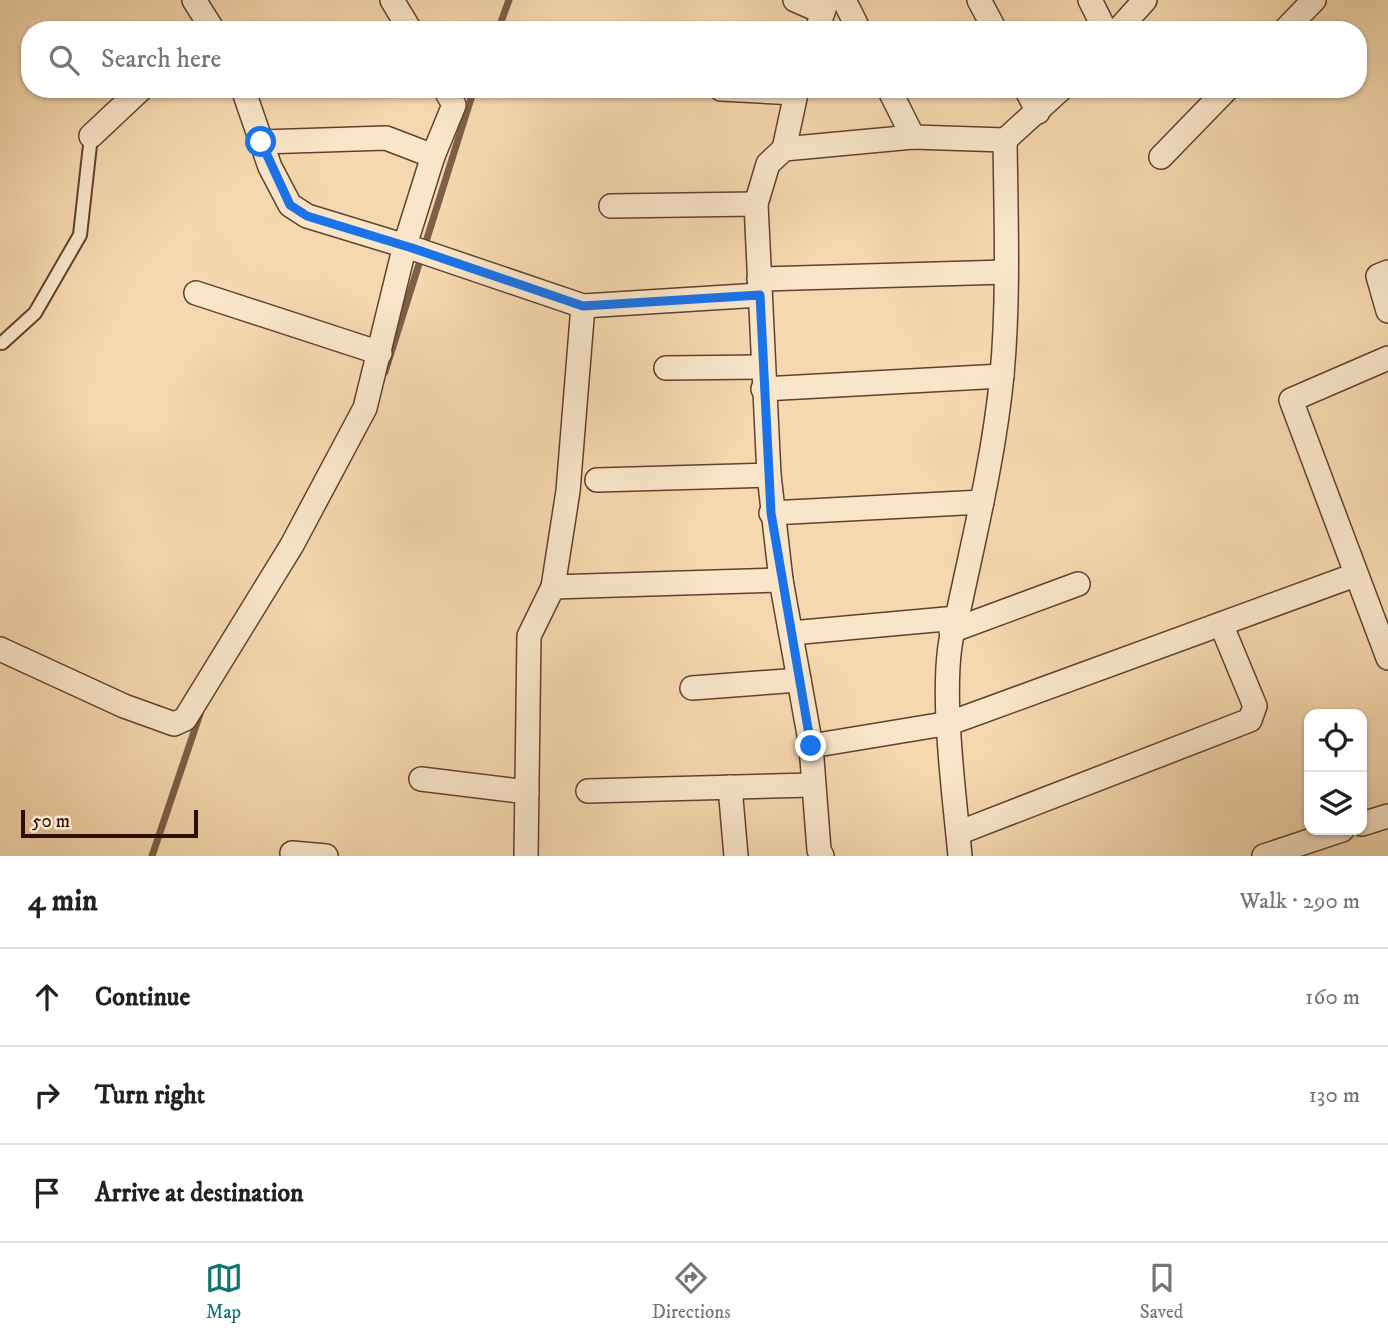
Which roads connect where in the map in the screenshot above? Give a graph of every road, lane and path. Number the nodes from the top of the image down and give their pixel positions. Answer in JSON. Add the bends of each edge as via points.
{"nodes":[{"id":1,"x":194,"y":0,"type":"edge"},
{"id":2,"x":392,"y":0,"type":"edge"},
{"id":3,"x":795,"y":0,"type":"edge"},
{"id":4,"x":844,"y":0,"type":"edge"},
{"id":5,"x":979,"y":0,"type":"edge"},
{"id":6,"x":1090,"y":0,"type":"edge"},
{"id":7,"x":1145,"y":0,"type":"edge"},
{"id":8,"x":1314,"y":0,"type":"edge"},
{"id":9,"x":823,"y":14,"type":"edge"},
{"id":10,"x":204,"y":21,"type":"edge"},
{"id":11,"x":405,"y":21,"type":"edge"},
{"id":12,"x":854,"y":21,"type":"edge"},
{"id":13,"x":990,"y":21,"type":"edge"},
{"id":14,"x":1100,"y":21,"type":"edge"},
{"id":15,"x":1126,"y":21,"type":"edge"},
{"id":16,"x":1294,"y":21,"type":"edge"},
{"id":17,"x":131,"y":98,"type":"edge"},
{"id":18,"x":246,"y":98,"type":"edge"},
{"id":19,"x":450,"y":98,"type":"edge"},
{"id":20,"x":795,"y":98,"type":"edge"},
{"id":21,"x":894,"y":98,"type":"edge"},
{"id":22,"x":1031,"y":98,"type":"edge"},
{"id":23,"x":1053,"y":98,"type":"edge"},
{"id":24,"x":1218,"y":98,"type":"edge"},
{"id":25,"x":1038,"y":112,"type":"junction"},
{"id":26,"x":91,"y":136,"type":"joint"},
{"id":27,"x":913,"y":136,"type":"junction"},
{"id":28,"x":1005,"y":140,"type":"junction"},
{"id":29,"x":261,"y":142,"type":"junction"},
{"id":30,"x":784,"y":149,"type":"junction"},
{"id":31,"x":433,"y":156,"type":"junction"},
{"id":32,"x":1161,"y":157,"type":"dead end"},
{"id":33,"x":756,"y":204,"type":"junction"},
{"id":34,"x":611,"y":206,"type":"dead end"},
{"id":35,"x":408,"y":246,"type":"junction"},
{"id":36,"x":1006,"y":272,"type":"junction"},
{"id":37,"x":1388,"y":272,"type":"edge"},
{"id":38,"x":760,"y":287,"type":"junction"},
{"id":39,"x":196,"y":293,"type":"dead end"},
{"id":40,"x":583,"y":306,"type":"junction"},
{"id":41,"x":1388,"y":311,"type":"edge"},
{"id":42,"x":2,"y":343,"type":"dead end"},
{"id":43,"x":380,"y":353,"type":"junction"},
{"id":44,"x":1388,"y":358,"type":"edge"},
{"id":45,"x":666,"y":368,"type":"dead end"},
{"id":46,"x":1002,"y":376,"type":"junction"},
{"id":47,"x":762,"y":378,"type":"junction"},
{"id":48,"x":769,"y":475,"type":"junction"},
{"id":49,"x":597,"y":480,"type":"dead end"},
{"id":50,"x":982,"y":502,"type":"junction"},
{"id":51,"x":771,"y":513,"type":"junction"},
{"id":52,"x":1355,"y":575,"type":"junction"},
{"id":53,"x":781,"y":580,"type":"junction"},
{"id":54,"x":1078,"y":584,"type":"dead end"},
{"id":55,"x":553,"y":587,"type":"junction"},
{"id":56,"x":954,"y":624,"type":"junction"},
{"id":57,"x":1221,"y":624,"type":"junction"},
{"id":58,"x":791,"y":633,"type":"junction"},
{"id":59,"x":0,"y":649,"type":"edge"},
{"id":60,"x":1388,"y":658,"type":"edge"},
{"id":61,"x":799,"y":680,"type":"junction"},
{"id":62,"x":692,"y":688,"type":"dead end"},
{"id":63,"x":950,"y":723,"type":"junction"},
{"id":64,"x":811,"y":746,"type":"junction"},
{"id":65,"x":421,"y":779,"type":"dead end"},
{"id":66,"x":812,"y":785,"type":"junction"},
{"id":67,"x":730,"y":787,"type":"junction"},
{"id":68,"x":527,"y":792,"type":"junction"},
{"id":69,"x":588,"y":792,"type":"dead end"},
{"id":70,"x":1388,"y":816,"type":"edge"},
{"id":71,"x":1367,"y":822,"type":"edge"},
{"id":72,"x":1327,"y":835,"type":"edge"},
{"id":73,"x":959,"y":845,"type":"edge"},
{"id":74,"x":292,"y":853,"type":"dead end"},
{"id":75,"x":326,"y":856,"type":"edge"},
{"id":76,"x":526,"y":856,"type":"edge"},
{"id":77,"x":736,"y":856,"type":"edge"},
{"id":78,"x":822,"y":856,"type":"edge"},
{"id":79,"x":1264,"y":856,"type":"edge"}],
"edges":[{"from":1,"to":10,"type":"street"},
{"from":2,"to":11,"type":"street"},
{"from":3,"to":9,"type":"street"},
{"from":4,"to":12,"type":"street"},
{"from":5,"to":13,"type":"street"},
{"from":6,"to":14,"type":"street"},
{"from":7,"to":15,"type":"street"},
{"from":8,"to":16,"type":"street"},
{"from":17,"to":26,"type":"street"},
{"from":18,"to":29,"type":"street"},
{"from":19,"to":31,"type":"street","via":[[454,105]]},
{"from":20,"to":30,"type":"street"},
{"from":21,"to":27,"type":"street"},
{"from":22,"to":25,"type":"street"},
{"from":23,"to":25,"type":"street"},
{"from":24,"to":32,"type":"street"},
{"from":25,"to":28,"type":"street"},
{"from":26,"to":42,"type":"lane","via":[[80,235],[35,313]]},
{"from":27,"to":28,"type":"street"},
{"from":27,"to":30,"type":"street"},
{"from":28,"to":36,"type":"street"},
{"from":29,"to":31,"type":"street","via":[[376,138],[407,144]]},
{"from":29,"to":35,"type":"street","via":[[290,205],[307,216]]},
{"from":30,"to":33,"type":"street","via":[[768,164]]},
{"from":31,"to":35,"type":"street"},
{"from":33,"to":34,"type":"street"},
{"from":33,"to":38,"type":"street"},
{"from":35,"to":40,"type":"street"},
{"from":35,"to":43,"type":"street"},
{"from":36,"to":38,"type":"street"},
{"from":36,"to":46,"type":"street"},
{"from":37,"to":41,"type":"street","via":[[1378,276]]},
{"from":38,"to":40,"type":"street"},
{"from":38,"to":47,"type":"street"},
{"from":39,"to":43,"type":"street"},
{"from":40,"to":55,"type":"street","via":[[568,491]]},
{"from":43,"to":59,"type":"street","via":[[356,428],[292,545],[185,719],[174,724],[124,706]]},
{"from":44,"to":52,"type":"street","via":[[1290,400]]},
{"from":45,"to":47,"type":"street"},
{"from":46,"to":47,"type":"street"},
{"from":46,"to":50,"type":"street"},
{"from":47,"to":48,"type":"street"},
{"from":48,"to":49,"type":"street"},
{"from":48,"to":51,"type":"street"},
{"from":50,"to":51,"type":"street"},
{"from":50,"to":56,"type":"street"},
{"from":51,"to":53,"type":"street"},
{"from":52,"to":57,"type":"street"},
{"from":52,"to":60,"type":"street"},
{"from":53,"to":55,"type":"street"},
{"from":53,"to":58,"type":"street"},
{"from":54,"to":56,"type":"street"},
{"from":55,"to":68,"type":"street","via":[[529,636]]},
{"from":56,"to":58,"type":"street"},
{"from":56,"to":63,"type":"street"},
{"from":57,"to":63,"type":"street"},
{"from":57,"to":73,"type":"street","via":[[1255,706],[1250,720]]},
{"from":58,"to":61,"type":"street"},
{"from":61,"to":62,"type":"street"},
{"from":61,"to":64,"type":"street"},
{"from":63,"to":64,"type":"street"},
{"from":63,"to":73,"type":"street"},
{"from":64,"to":66,"type":"street"},
{"from":65,"to":68,"type":"street"},
{"from":66,"to":67,"type":"street"},
{"from":66,"to":78,"type":"street"},
{"from":67,"to":69,"type":"street"},
{"from":67,"to":77,"type":"street"},
{"from":68,"to":76,"type":"street"},
{"from":70,"to":71,"type":"street"},
{"from":72,"to":79,"type":"street"},
{"from":74,"to":75,"type":"street"}]}
